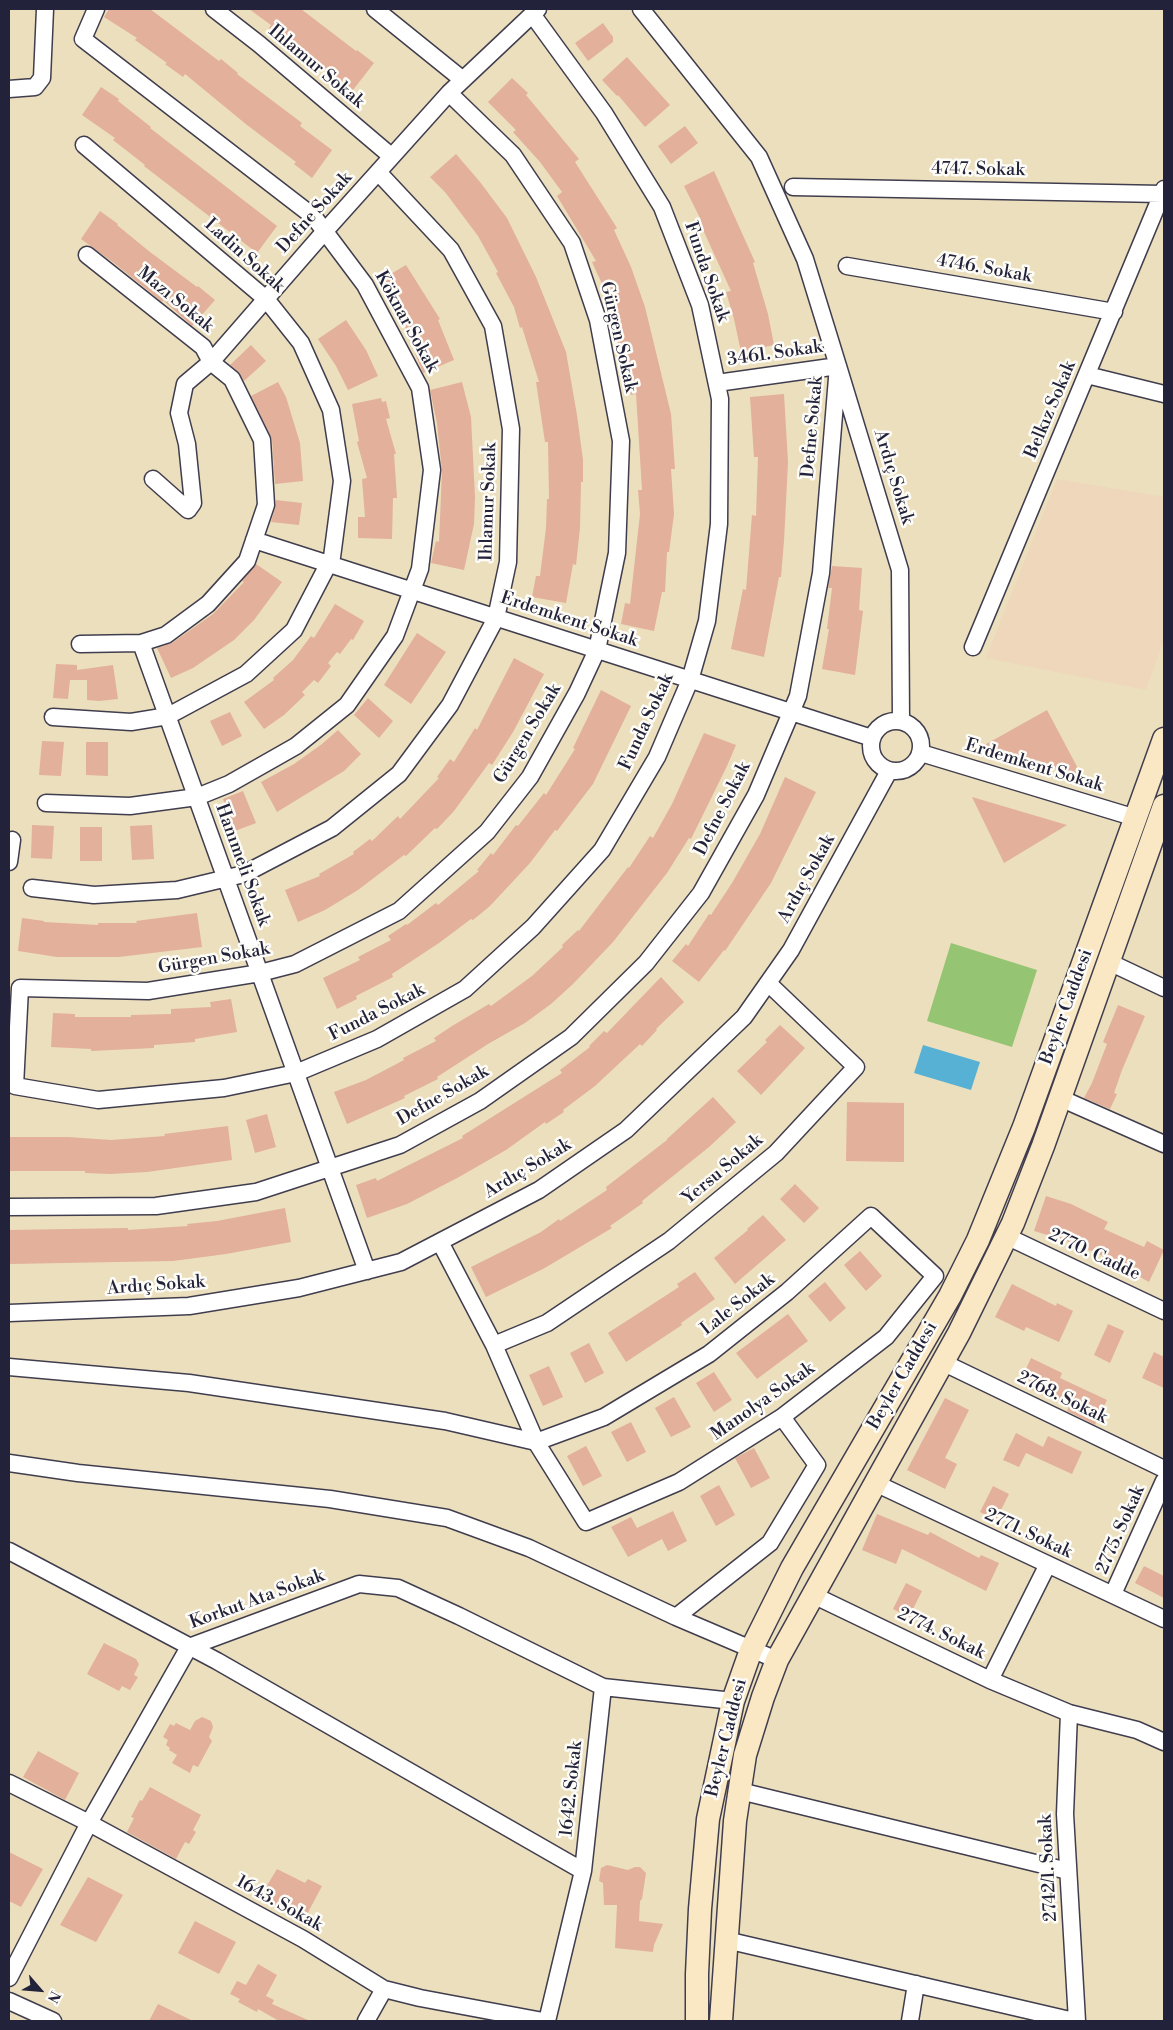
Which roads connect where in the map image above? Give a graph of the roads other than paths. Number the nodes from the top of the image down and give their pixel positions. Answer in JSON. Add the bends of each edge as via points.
{"nodes":[{"id":1,"x":45,"y":9,"type":"edge"},
{"id":2,"x":96,"y":9,"type":"edge"},
{"id":3,"x":214,"y":9,"type":"edge"},
{"id":4,"x":375,"y":9,"type":"edge"},
{"id":5,"x":641,"y":9,"type":"edge"},
{"id":6,"x":535,"y":11,"type":"edge"},
{"id":7,"x":463,"y":80,"type":"junction"},
{"id":8,"x":9,"y":89,"type":"edge"},
{"id":9,"x":449,"y":93,"type":"junction"},
{"id":10,"x":84,"y":145,"type":"dead end"},
{"id":11,"x":391,"y":156,"type":"junction"},
{"id":12,"x":378,"y":172,"type":"junction"},
{"id":13,"x":793,"y":187,"type":"dead end"},
{"id":14,"x":1163,"y":191,"type":"edge"},
{"id":15,"x":325,"y":231,"type":"junction"},
{"id":16,"x":87,"y":254,"type":"dead end"},
{"id":17,"x":847,"y":266,"type":"dead end"},
{"id":18,"x":266,"y":299,"type":"junction"},
{"id":19,"x":1114,"y":312,"type":"junction"},
{"id":20,"x":211,"y":362,"type":"junction"},
{"id":21,"x":838,"y":366,"type":"junction"},
{"id":22,"x":1087,"y":375,"type":"junction"},
{"id":23,"x":717,"y":383,"type":"junction"},
{"id":24,"x":1164,"y":394,"type":"edge"},
{"id":25,"x":153,"y":479,"type":"dead end"},
{"id":26,"x":254,"y":540,"type":"junction"},
{"id":27,"x":328,"y":564,"type":"junction"},
{"id":28,"x":412,"y":591,"type":"junction"},
{"id":29,"x":496,"y":618,"type":"junction"},
{"id":30,"x":141,"y":643,"type":"junction"},
{"id":31,"x":80,"y":644,"type":"dead end"},
{"id":32,"x":973,"y":647,"type":"dead end"},
{"id":33,"x":597,"y":650,"type":"junction"},
{"id":34,"x":690,"y":680,"type":"junction"},
{"id":35,"x":791,"y":712,"type":"junction"},
{"id":36,"x":168,"y":716,"type":"junction"},
{"id":37,"x":53,"y":717,"type":"dead end"},
{"id":38,"x":901,"y":721,"type":"junction"},
{"id":39,"x":872,"y":738,"type":"junction"},
{"id":40,"x":1164,"y":739,"type":"edge"},
{"id":41,"x":921,"y":752,"type":"junction"},
{"id":42,"x":889,"y":771,"type":"junction"},
{"id":43,"x":197,"y":797,"type":"junction"},
{"id":44,"x":46,"y":803,"type":"dead end"},
{"id":45,"x":1161,"y":815,"type":"edge"},
{"id":46,"x":1136,"y":818,"type":"junction"},
{"id":47,"x":12,"y":840,"type":"dead end"},
{"id":48,"x":9,"y":862,"type":"edge"},
{"id":49,"x":225,"y":877,"type":"junction"},
{"id":50,"x":32,"y":888,"type":"dead end"},
{"id":51,"x":1087,"y":953,"type":"junction"},
{"id":52,"x":1109,"y":962,"type":"junction"},
{"id":53,"x":260,"y":973,"type":"junction"},
{"id":54,"x":768,"y":982,"type":"junction"},
{"id":55,"x":1164,"y":988,"type":"edge"},
{"id":56,"x":296,"y":1074,"type":"junction"},
{"id":57,"x":15,"y":1086,"type":"joint"},
{"id":58,"x":1060,"y":1098,"type":"junction"},
{"id":59,"x":1164,"y":1144,"type":"edge"},
{"id":60,"x":330,"y":1168,"type":"junction"},
{"id":61,"x":9,"y":1207,"type":"edge"},
{"id":62,"x":1006,"y":1236,"type":"junction"},
{"id":63,"x":440,"y":1242,"type":"junction"},
{"id":64,"x":367,"y":1271,"type":"junction"},
{"id":65,"x":935,"y":1276,"type":"joint"},
{"id":66,"x":1164,"y":1311,"type":"edge"},
{"id":67,"x":9,"y":1313,"type":"edge"},
{"id":68,"x":494,"y":1345,"type":"junction"},
{"id":69,"x":942,"y":1362,"type":"junction"},
{"id":70,"x":9,"y":1367,"type":"edge"},
{"id":71,"x":782,"y":1417,"type":"junction"},
{"id":72,"x":536,"y":1442,"type":"junction"},
{"id":73,"x":9,"y":1463,"type":"edge"},
{"id":74,"x":1164,"y":1469,"type":"edge"},
{"id":75,"x":1164,"y":1481,"type":"edge"},
{"id":76,"x":875,"y":1483,"type":"junction"},
{"id":77,"x":9,"y":1551,"type":"edge"},
{"id":78,"x":1047,"y":1566,"type":"junction"},
{"id":79,"x":1113,"y":1594,"type":"junction"},
{"id":80,"x":813,"y":1595,"type":"junction"},
{"id":81,"x":676,"y":1617,"type":"junction"},
{"id":82,"x":1164,"y":1620,"type":"edge"},
{"id":83,"x":189,"y":1647,"type":"junction"},
{"id":84,"x":751,"y":1650,"type":"junction"},
{"id":85,"x":777,"y":1660,"type":"junction"},
{"id":86,"x":990,"y":1680,"type":"junction"},
{"id":87,"x":602,"y":1687,"type":"junction"},
{"id":88,"x":732,"y":1701,"type":"junction"},
{"id":89,"x":1069,"y":1713,"type":"junction"},
{"id":90,"x":1164,"y":1742,"type":"edge"},
{"id":91,"x":9,"y":1783,"type":"edge"},
{"id":92,"x":740,"y":1791,"type":"junction"},
{"id":93,"x":89,"y":1823,"type":"junction"},
{"id":94,"x":583,"y":1871,"type":"junction"},
{"id":95,"x":1068,"y":1871,"type":"junction"},
{"id":96,"x":726,"y":1940,"type":"junction"},
{"id":97,"x":9,"y":1978,"type":"edge"},
{"id":98,"x":916,"y":1984,"type":"junction"},
{"id":99,"x":384,"y":1988,"type":"junction"},
{"id":100,"x":9,"y":2001,"type":"edge"},
{"id":101,"x":54,"y":2021,"type":"edge"},
{"id":102,"x":366,"y":2021,"type":"edge"},
{"id":103,"x":545,"y":2021,"type":"edge"},
{"id":104,"x":697,"y":2021,"type":"edge"},
{"id":105,"x":721,"y":2021,"type":"edge"},
{"id":106,"x":910,"y":2021,"type":"edge"},
{"id":107,"x":1076,"y":2021,"type":"edge"}],
"edges":[{"from":1,"to":8,"type":"street","via":[[42,78],[35,87]]},
{"from":2,"to":15,"type":"street","name":"Köknar Sokak","via":[[83,39],[314,217]]},
{"from":3,"to":11,"type":"street","name":"Ihlamur Sokak"},
{"from":4,"to":7,"type":"street"},
{"from":5,"to":21,"type":"street","name":"Defne Sokak","via":[[759,157],[805,258]]},
{"from":6,"to":7,"type":"street","name":"Defne Sokak"},
{"from":6,"to":23,"type":"street","name":"Funda Sokak","via":[[662,207],[700,305]]},
{"from":7,"to":9,"type":"street","name":"Defne Sokak"},
{"from":9,"to":11,"type":"street","name":"Defne Sokak"},
{"from":9,"to":33,"type":"street","name":"Gürgen Sokak","via":[[514,155],[572,242],[598,320],[621,441],[617,553]]},
{"from":10,"to":18,"type":"street","name":"Ladin Sokak"},
{"from":11,"to":12,"type":"street","name":"Defne Sokak"},
{"from":12,"to":15,"type":"street","name":"Defne Sokak"},
{"from":12,"to":29,"type":"street","name":"Ihlamur Sokak","via":[[451,250],[493,326],[511,429],[508,562]]},
{"from":13,"to":14,"type":"street","name":"4747. Sokak"},
{"from":14,"to":19,"type":"street","name":"Belkız Sokak"},
{"from":15,"to":18,"type":"street","name":"Defne Sokak"},
{"from":15,"to":28,"type":"street","name":"Köknar Sokak","via":[[365,285],[420,388],[432,470],[420,569]]},
{"from":16,"to":20,"type":"street","name":"Mazı Sokak","via":[[203,347]]},
{"from":17,"to":19,"type":"street","name":"4746. Sokak"},
{"from":18,"to":20,"type":"street","name":"Defne Sokak"},
{"from":18,"to":27,"type":"street","name":"Ladin Sokak","via":[[301,343],[331,410],[342,481],[332,557]]},
{"from":19,"to":22,"type":"street","name":"Belkız Sokak"},
{"from":20,"to":25,"type":"street","name":"Defne Sokak","via":[[185,384],[179,413],[187,444],[193,502],[188,510]]},
{"from":20,"to":26,"type":"street","name":"Mazı Sokak","via":[[232,379],[262,440],[266,506]]},
{"from":21,"to":23,"type":"street","name":"3461. Sokak"},
{"from":21,"to":35,"type":"street","name":"Defne Sokak","via":[[821,573],[798,696]]},
{"from":21,"to":38,"type":"street","name":"Ardıç Sokak","via":[[900,570]]},
{"from":22,"to":24,"type":"street"},
{"from":22,"to":32,"type":"street","name":"Belkız Sokak"},
{"from":23,"to":34,"type":"street","name":"Funda Sokak","via":[[720,399],[718,524],[707,621]]},
{"from":26,"to":27,"type":"street","name":"Erdemkent Sokak"},
{"from":26,"to":30,"type":"street","name":"Mazı Sokak","via":[[247,561],[208,604],[166,635]]},
{"from":27,"to":28,"type":"street","name":"Erdemkent Sokak"},
{"from":27,"to":36,"type":"street","name":"Ladin Sokak","via":[[294,630],[246,674]]},
{"from":28,"to":29,"type":"street","name":"Erdemkent Sokak"},
{"from":28,"to":43,"type":"street","name":"Köknar Sokak","via":[[395,636],[347,705],[296,746],[230,784]]},
{"from":29,"to":33,"type":"street","name":"Erdemkent Sokak"},
{"from":29,"to":49,"type":"street","name":"Ihlamur Sokak","via":[[450,705],[399,774],[332,828],[244,874]]},
{"from":30,"to":31,"type":"street","name":"Mazı Sokak"},
{"from":30,"to":36,"type":"street","name":"Hanımeli Sokak"},
{"from":33,"to":34,"type":"street","name":"Erdemkent Sokak"},
{"from":33,"to":53,"type":"street","name":"Gürgen Sokak","via":[[530,777],[488,832],[399,910],[295,964]]},
{"from":34,"to":35,"type":"street","name":"Erdemkent Sokak"},
{"from":34,"to":56,"type":"street","name":"Funda Sokak","via":[[657,757],[602,850],[533,927],[465,989],[377,1039]]},
{"from":35,"to":39,"type":"street","name":"Erdemkent Sokak"},
{"from":35,"to":60,"type":"street","name":"Defne Sokak","via":[[756,795],[701,893],[632,977],[571,1037],[480,1101],[400,1145]]},
{"from":36,"to":37,"type":"street","name":"Ladin Sokak","via":[[131,722]]},
{"from":36,"to":43,"type":"street","name":"Hanımeli Sokak"},
{"from":38,"to":39,"type":"street","via":[[886,722]]},
{"from":38,"to":41,"type":"street","via":[[915,729],[922,744]]},
{"from":39,"to":42,"type":"street","via":[[872,754]]},
{"from":40,"to":46,"type":"main road","name":"Beyler Caddesi"},
{"from":41,"to":42,"type":"street","via":[[912,766],[897,772]]},
{"from":41,"to":46,"type":"street","name":"Erdemkent Sokak"},
{"from":42,"to":54,"type":"street","name":"Ardıç Sokak","via":[[791,950]]},
{"from":43,"to":44,"type":"street","name":"Köknar Sokak","via":[[130,806]]},
{"from":43,"to":49,"type":"street","name":"Hanımeli Sokak"},
{"from":45,"to":46,"type":"main road"},
{"from":45,"to":52,"type":"main road","name":"Beyler Caddesi"},
{"from":46,"to":51,"type":"main road","name":"Beyler Caddesi"},
{"from":47,"to":48,"type":"street"},
{"from":49,"to":50,"type":"street","name":"Ihlamur Sokak","via":[[177,890],[94,895]]},
{"from":49,"to":53,"type":"street","name":"Hanımeli Sokak"},
{"from":51,"to":52,"type":"main road"},
{"from":51,"to":84,"type":"main road","name":"Beyler Caddesi","via":[[1024,1128],[978,1240],[950,1296],[792,1568]]},
{"from":52,"to":55,"type":"street"},
{"from":52,"to":58,"type":"main road","name":"Beyler Caddesi"},
{"from":53,"to":56,"type":"street","name":"Hanımeli Sokak"},
{"from":53,"to":57,"type":"street","name":"Gürgen Sokak","via":[[148,991],[20,988]]},
{"from":54,"to":63,"type":"street","name":"Ardıç Sokak","via":[[744,1017],[626,1130],[539,1190]]},
{"from":54,"to":68,"type":"street","name":"Yersu Sokak","via":[[856,1067],[776,1153],[669,1241],[547,1323]]},
{"from":56,"to":57,"type":"street","name":"Funda Sokak","via":[[224,1088],[98,1100]]},
{"from":56,"to":60,"type":"street","name":"Hanımeli Sokak"},
{"from":58,"to":59,"type":"street"},
{"from":58,"to":62,"type":"main road","name":"Beyler Caddesi"},
{"from":60,"to":61,"type":"street","name":"Defne Sokak","via":[[256,1192],[156,1206]]},
{"from":60,"to":64,"type":"street","name":"Hanımeli Sokak"},
{"from":62,"to":66,"type":"street","name":"2770. Cadde"},
{"from":62,"to":69,"type":"main road","name":"Beyler Caddesi"},
{"from":63,"to":64,"type":"street","name":"Ardıç Sokak","via":[[401,1262]]},
{"from":63,"to":68,"type":"street"},
{"from":64,"to":67,"type":"street","name":"Ardıç Sokak","via":[[300,1288],[190,1306]]},
{"from":65,"to":71,"type":"street","name":"Manolya Sokak","via":[[886,1337]]},
{"from":65,"to":72,"type":"street","name":"Lale Sokak","via":[[871,1216],[788,1292],[709,1354],[604,1417]]},
{"from":68,"to":72,"type":"street"},
{"from":69,"to":74,"type":"street","name":"2768. Sokak"},
{"from":69,"to":76,"type":"main road","name":"Beyler Caddesi"},
{"from":70,"to":72,"type":"street","via":[[189,1383],[445,1421]]},
{"from":71,"to":72,"type":"street","name":"Manolya Sokak","via":[[678,1482],[586,1522]]},
{"from":71,"to":81,"type":"street","via":[[817,1464],[770,1543]]},
{"from":73,"to":81,"type":"street","via":[[330,1499],[447,1518],[529,1548]]},
{"from":75,"to":79,"type":"street","name":"2775. Sokak"},
{"from":76,"to":78,"type":"street","name":"2771. Sokak"},
{"from":76,"to":80,"type":"main road","name":"Beyler Caddesi"},
{"from":77,"to":83,"type":"street"},
{"from":78,"to":79,"type":"street","name":"2771. Sokak"},
{"from":78,"to":86,"type":"street","name":"2774. Sokak"},
{"from":79,"to":82,"type":"street","name":"2771. Sokak"},
{"from":80,"to":85,"type":"main road","name":"Beyler Caddesi"},
{"from":80,"to":86,"type":"street","name":"2774. Sokak"},
{"from":81,"to":84,"type":"street"},
{"from":83,"to":87,"type":"street","name":"Korkut Ata Sokak","via":[[359,1584],[398,1588]]},
{"from":83,"to":93,"type":"street","name":"Korkut Ata Sokak"},
{"from":83,"to":94,"type":"street"},
{"from":84,"to":85,"type":"street"},
{"from":84,"to":88,"type":"main road","name":"Beyler Caddesi"},
{"from":85,"to":92,"type":"main road","name":"Beyler Caddesi","via":[[745,1755]]},
{"from":86,"to":89,"type":"street"},
{"from":87,"to":88,"type":"street"},
{"from":87,"to":94,"type":"street","name":"1642. Sokak"},
{"from":88,"to":104,"type":"main road","name":"Beyler Caddesi","via":[[708,1819],[697,1974]]},
{"from":89,"to":90,"type":"street","via":[[1137,1730]]},
{"from":89,"to":95,"type":"street","name":"2742/1. Sokak","via":[[1065,1814]]},
{"from":91,"to":93,"type":"street","name":"1643. Sokak"},
{"from":92,"to":95,"type":"street"},
{"from":92,"to":96,"type":"main road","name":"Beyler Caddesi"},
{"from":93,"to":97,"type":"street","name":"Korkut Ata Sokak"},
{"from":93,"to":99,"type":"street","name":"1643. Sokak","via":[[303,1939]]},
{"from":94,"to":103,"type":"street","name":"1642. Sokak"},
{"from":95,"to":107,"type":"street","name":"2742/1. Sokak"},
{"from":96,"to":98,"type":"street"},
{"from":96,"to":105,"type":"main road","name":"Beyler Caddesi"},
{"from":98,"to":106,"type":"street"},
{"from":98,"to":107,"type":"street"},
{"from":99,"to":102,"type":"street"},
{"from":99,"to":103,"type":"street","name":"1643. Sokak","via":[[420,1998]]},
{"from":100,"to":101,"type":"street"}]}
